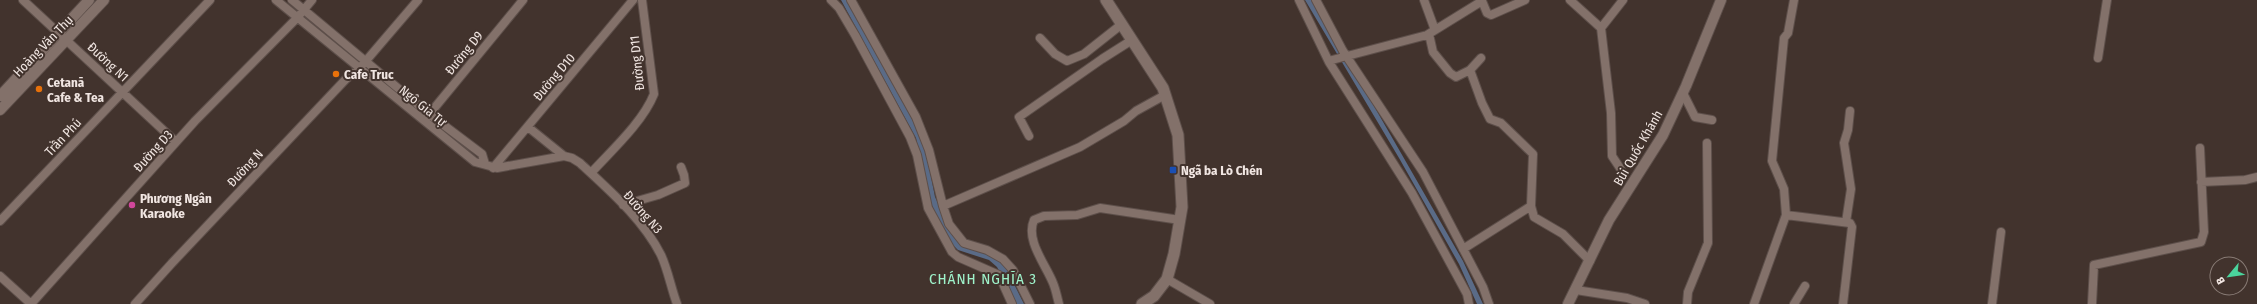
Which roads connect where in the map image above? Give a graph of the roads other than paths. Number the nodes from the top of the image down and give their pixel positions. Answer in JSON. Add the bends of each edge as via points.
{"nodes":[{"id":1,"x":23,"y":0,"type":"edge"},
{"id":2,"x":89,"y":0,"type":"edge"},
{"id":3,"x":104,"y":0,"type":"edge"},
{"id":4,"x":210,"y":0,"type":"edge"},
{"id":5,"x":276,"y":0,"type":"edge"},
{"id":6,"x":292,"y":0,"type":"edge"},
{"id":7,"x":312,"y":0,"type":"edge"},
{"id":8,"x":418,"y":0,"type":"edge"},
{"id":9,"x":523,"y":0,"type":"edge"},
{"id":10,"x":633,"y":0,"type":"edge"},
{"id":11,"x":642,"y":0,"type":"edge"},
{"id":12,"x":831,"y":0,"type":"edge"},
{"id":13,"x":851,"y":0,"type":"edge"},
{"id":14,"x":1106,"y":0,"type":"edge"},
{"id":15,"x":1299,"y":0,"type":"edge"},
{"id":16,"x":1316,"y":0,"type":"edge"},
{"id":17,"x":1424,"y":0,"type":"edge"},
{"id":18,"x":1525,"y":0,"type":"edge"},
{"id":19,"x":1570,"y":0,"type":"edge"},
{"id":20,"x":1623,"y":0,"type":"edge"},
{"id":21,"x":1721,"y":0,"type":"edge"},
{"id":22,"x":1794,"y":0,"type":"edge"},
{"id":23,"x":2107,"y":0,"type":"edge"},
{"id":24,"x":304,"y":10,"type":"junction"},
{"id":25,"x":297,"y":18,"type":"junction"},
{"id":26,"x":1122,"y":24,"type":"junction"},
{"id":27,"x":1601,"y":28,"type":"junction"},
{"id":28,"x":1432,"y":32,"type":"junction"},
{"id":29,"x":63,"y":37,"type":"junction"},
{"id":30,"x":1040,"y":38,"type":"dead end"},
{"id":31,"x":1132,"y":40,"type":"junction"},
{"id":32,"x":1347,"y":57,"type":"junction"},
{"id":33,"x":1481,"y":58,"type":"dead end"},
{"id":34,"x":2098,"y":58,"type":"dead end"},
{"id":35,"x":1332,"y":60,"type":"dead end"},
{"id":36,"x":365,"y":61,"type":"junction"},
{"id":37,"x":359,"y":69,"type":"junction"},
{"id":38,"x":1470,"y":70,"type":"junction"},
{"id":39,"x":21,"y":81,"type":"junction"},
{"id":40,"x":122,"y":92,"type":"junction"},
{"id":41,"x":1683,"y":93,"type":"junction"},
{"id":42,"x":1165,"y":94,"type":"junction"},
{"id":43,"x":0,"y":96,"type":"edge"},
{"id":44,"x":0,"y":110,"type":"edge"},
{"id":45,"x":1850,"y":111,"type":"dead end"},
{"id":46,"x":429,"y":114,"type":"junction"},
{"id":47,"x":1712,"y":120,"type":"dead end"},
{"id":48,"x":423,"y":121,"type":"junction"},
{"id":49,"x":528,"y":127,"type":"junction"},
{"id":50,"x":1029,"y":136,"type":"dead end"},
{"id":51,"x":176,"y":142,"type":"junction"},
{"id":52,"x":1706,"y":144,"type":"dead end"},
{"id":53,"x":2200,"y":148,"type":"dead end"},
{"id":54,"x":564,"y":156,"type":"junction"},
{"id":55,"x":489,"y":166,"type":"junction"},
{"id":56,"x":681,"y":167,"type":"dead end"},
{"id":57,"x":1622,"y":171,"type":"dead end"},
{"id":58,"x":591,"y":173,"type":"junction"},
{"id":59,"x":2257,"y":177,"type":"edge"},
{"id":60,"x":2201,"y":182,"type":"junction"},
{"id":61,"x":623,"y":205,"type":"junction"},
{"id":62,"x":943,"y":206,"type":"junction"},
{"id":63,"x":1531,"y":206,"type":"junction"},
{"id":64,"x":1786,"y":215,"type":"junction"},
{"id":65,"x":1180,"y":220,"type":"junction"},
{"id":66,"x":0,"y":222,"type":"edge"},
{"id":67,"x":1846,"y":222,"type":"junction"},
{"id":68,"x":2001,"y":232,"type":"dead end"},
{"id":69,"x":964,"y":243,"type":"junction"},
{"id":70,"x":1463,"y":249,"type":"junction"},
{"id":71,"x":951,"y":250,"type":"junction"},
{"id":72,"x":1590,"y":261,"type":"junction"},
{"id":73,"x":0,"y":276,"type":"edge"},
{"id":74,"x":1167,"y":279,"type":"junction"},
{"id":75,"x":1805,"y":286,"type":"dead end"},
{"id":76,"x":1576,"y":290,"type":"junction"},
{"id":77,"x":31,"y":304,"type":"edge"},
{"id":78,"x":135,"y":304,"type":"edge"},
{"id":79,"x":677,"y":304,"type":"edge"},
{"id":80,"x":1012,"y":304,"type":"edge"},
{"id":81,"x":1030,"y":304,"type":"edge"},
{"id":82,"x":1059,"y":304,"type":"edge"},
{"id":83,"x":1142,"y":304,"type":"edge"},
{"id":84,"x":1210,"y":304,"type":"edge"},
{"id":85,"x":1469,"y":304,"type":"edge"},
{"id":86,"x":1489,"y":304,"type":"edge"},
{"id":87,"x":1568,"y":304,"type":"edge"},
{"id":88,"x":1645,"y":304,"type":"edge"},
{"id":89,"x":1687,"y":304,"type":"edge"},
{"id":90,"x":1754,"y":304,"type":"edge"},
{"id":91,"x":1794,"y":304,"type":"edge"},
{"id":92,"x":1843,"y":304,"type":"edge"},
{"id":93,"x":1992,"y":304,"type":"edge"},
{"id":94,"x":2092,"y":304,"type":"edge"}],
"edges":[{"from":1,"to":29,"type":"street","name":"Đường N1"},
{"from":2,"to":29,"type":"street","name":"Hoàng Văn Thụ"},
{"from":3,"to":29,"type":"street","name":"Hoàng Văn Thụ"},
{"from":4,"to":40,"type":"street","name":"Trần Phú"},
{"from":5,"to":25,"type":"street","name":"Ngô Gia Tự"},
{"from":6,"to":24,"type":"street","name":"Ngô Gia Tự"},
{"from":7,"to":24,"type":"street","name":"Đường D3"},
{"from":8,"to":36,"type":"street","name":"Đường N"},
{"from":9,"to":46,"type":"street","name":"Đường D9"},
{"from":10,"to":49,"type":"street","name":"Đường D10"},
{"from":11,"to":58,"type":"street","name":"Đường D11","via":[[654,94],[621,141]]},
{"from":12,"to":71,"type":"street","via":[[839,8],[855,35],[910,137],[928,208]]},
{"from":13,"to":62,"type":"street","via":[[916,117],[929,150]]},
{"from":14,"to":26,"type":"main road"},
{"from":15,"to":85,"type":"street","via":[[1329,62],[1412,192],[1467,294]]},
{"from":16,"to":32,"type":"street"},
{"from":17,"to":28,"type":"street"},
{"from":18,"to":28,"type":"street","via":[[1491,15],[1487,13],[1482,1]]},
{"from":19,"to":27,"type":"street"},
{"from":20,"to":27,"type":"street"},
{"from":21,"to":41,"type":"street","name":"Bùi Quốc Khánh"},
{"from":22,"to":64,"type":"street","via":[[1784,42],[1772,161],[1784,189]]},
{"from":23,"to":34,"type":"street"},
{"from":24,"to":25,"type":"street","name":"Đường D3"},
{"from":24,"to":36,"type":"street","name":"Ngô Gia Tự"},
{"from":25,"to":37,"type":"street","name":"Ngô Gia Tự"},
{"from":25,"to":51,"type":"street","name":"Đường D3"},
{"from":26,"to":30,"type":"street","via":[[1084,54],[1067,61],[1055,54]]},
{"from":26,"to":31,"type":"main road"},
{"from":27,"to":57,"type":"street","via":[[1611,113],[1612,156]]},
{"from":28,"to":32,"type":"street"},
{"from":28,"to":38,"type":"street","via":[[1432,50],[1450,73],[1456,77]]},
{"from":29,"to":39,"type":"street","name":"Hoàng Văn Thụ"},
{"from":29,"to":40,"type":"street","name":"Đường N1"},
{"from":31,"to":42,"type":"main road"},
{"from":31,"to":50,"type":"street","via":[[1019,117]]},
{"from":32,"to":35,"type":"street"},
{"from":32,"to":70,"type":"street","via":[[1423,172]]},
{"from":33,"to":38,"type":"street"},
{"from":36,"to":37,"type":"street","name":"Đường N"},
{"from":36,"to":46,"type":"street","name":"Ngô Gia Tự"},
{"from":37,"to":48,"type":"street","name":"Ngô Gia Tự"},
{"from":37,"to":78,"type":"street","name":"Đường N","via":[[346,79]]},
{"from":38,"to":63,"type":"street","via":[[1490,118],[1504,126],[1533,154]]},
{"from":39,"to":43,"type":"street","name":"Hoàng Văn Thụ"},
{"from":39,"to":44,"type":"street","name":"Hoàng Văn Thụ"},
{"from":40,"to":51,"type":"street","name":"Đường N1"},
{"from":40,"to":66,"type":"street","name":"Trần Phú"},
{"from":41,"to":47,"type":"street","via":[[1695,117]]},
{"from":41,"to":72,"type":"street","name":"Bùi Quốc Khánh","via":[[1663,135],[1609,220]]},
{"from":42,"to":62,"type":"street","via":[[1080,147]]},
{"from":42,"to":65,"type":"main road","via":[[1178,135],[1182,184]]},
{"from":45,"to":67,"type":"street","via":[[1844,143],[1851,189]]},
{"from":46,"to":48,"type":"street","name":"Đường D9"},
{"from":46,"to":55,"type":"street","name":"Ngô Gia Tự","via":[[482,154]]},
{"from":48,"to":55,"type":"street","name":"Ngô Gia Tự","via":[[475,162]]},
{"from":49,"to":54,"type":"street","name":"Đường N3"},
{"from":49,"to":55,"type":"street","name":"Đường D10"},
{"from":51,"to":77,"type":"street","name":"Đường D3"},
{"from":52,"to":89,"type":"street","via":[[1708,243],[1688,292]]},
{"from":53,"to":60,"type":"street"},
{"from":54,"to":55,"type":"street"},
{"from":54,"to":58,"type":"street","name":"Đường N3","via":[[572,158]]},
{"from":56,"to":61,"type":"street","via":[[685,184],[658,196]]},
{"from":58,"to":61,"type":"street","name":"Đường N3"},
{"from":59,"to":60,"type":"street"},
{"from":60,"to":94,"type":"street","via":[[2204,232],[2201,242],[2094,265]]},
{"from":61,"to":79,"type":"street","name":"Đường N3","via":[[653,241],[662,257]]},
{"from":62,"to":69,"type":"street","via":[[949,224]]},
{"from":63,"to":70,"type":"street"},
{"from":63,"to":72,"type":"street","via":[[1534,217],[1563,234]]},
{"from":64,"to":67,"type":"street"},
{"from":64,"to":90,"type":"street"},
{"from":65,"to":74,"type":"main road"},
{"from":65,"to":82,"type":"street","via":[[1100,208],[1077,215],[1044,216],[1034,220],[1032,225],[1035,244]]},
{"from":67,"to":92,"type":"street","via":[[1852,227]]},
{"from":68,"to":93,"type":"street"},
{"from":69,"to":71,"type":"street"},
{"from":69,"to":81,"type":"street","via":[[987,250],[1003,259],[1013,270]]},
{"from":70,"to":86,"type":"street"},
{"from":71,"to":80,"type":"street","via":[[958,257],[999,274]]},
{"from":72,"to":76,"type":"street","name":"Bùi Quốc Khánh"},
{"from":73,"to":77,"type":"street"},
{"from":74,"to":83,"type":"main road","via":[[1154,296]]},
{"from":74,"to":84,"type":"street"},
{"from":75,"to":91,"type":"street"},
{"from":76,"to":87,"type":"street","name":"Bùi Quốc Khánh"},
{"from":76,"to":88,"type":"street","via":[[1627,298]]}]}
